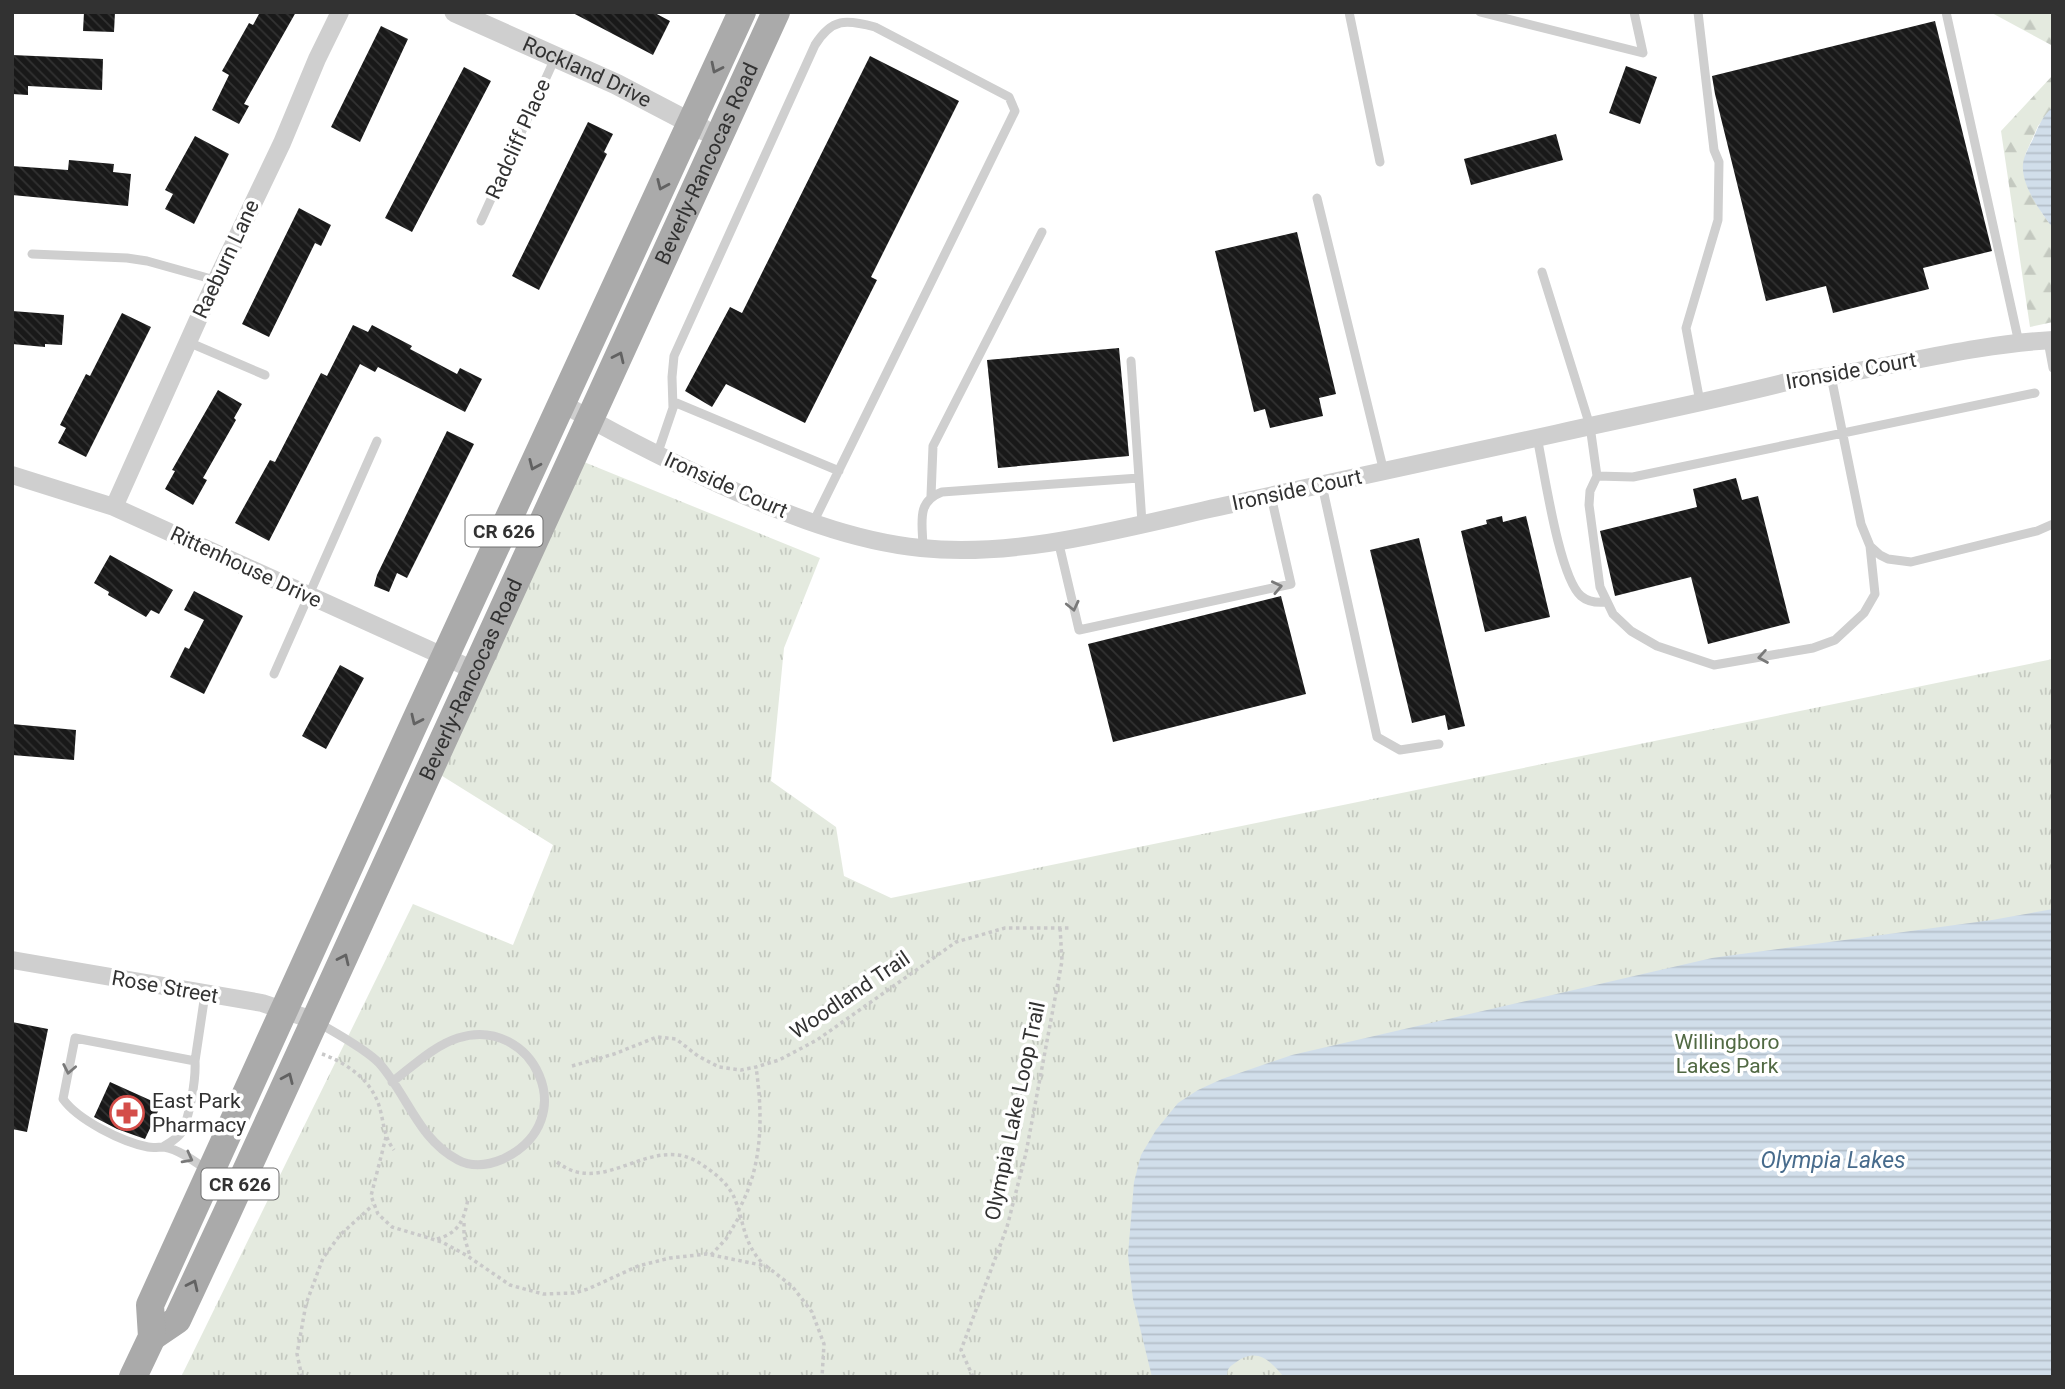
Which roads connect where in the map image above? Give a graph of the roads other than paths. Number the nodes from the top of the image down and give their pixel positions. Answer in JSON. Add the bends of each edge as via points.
{"nodes":[{"id":1,"x":340,"y":12,"type":"edge"},
{"id":2,"x":455,"y":12,"type":"edge"},
{"id":3,"x":742,"y":12,"type":"edge"},
{"id":4,"x":776,"y":12,"type":"edge"},
{"id":5,"x":1349,"y":12,"type":"edge"},
{"id":6,"x":1480,"y":12,"type":"edge"},
{"id":7,"x":1634,"y":12,"type":"edge"},
{"id":8,"x":1698,"y":12,"type":"edge"},
{"id":9,"x":1945,"y":12,"type":"edge"},
{"id":10,"x":555,"y":58,"type":"junction"},
{"id":11,"x":691,"y":123,"type":"junction"},
{"id":12,"x":719,"y":137,"type":"junction"},
{"id":13,"x":1380,"y":162,"type":"dead end"},
{"id":14,"x":1317,"y":198,"type":"dead end"},
{"id":15,"x":481,"y":221,"type":"dead end"},
{"id":16,"x":1042,"y":232,"type":"dead end"},
{"id":17,"x":32,"y":254,"type":"dead end"},
{"id":18,"x":1542,"y":272,"type":"dead end"},
{"id":19,"x":215,"y":280,"type":"junction"},
{"id":20,"x":2051,"y":340,"type":"edge"},
{"id":21,"x":188,"y":342,"type":"junction"},
{"id":22,"x":2019,"y":343,"type":"junction"},
{"id":23,"x":1131,"y":361,"type":"dead end"},
{"id":24,"x":2053,"y":368,"type":"edge"},
{"id":25,"x":265,"y":375,"type":"dead end"},
{"id":26,"x":1831,"y":376,"type":"junction"},
{"id":27,"x":2035,"y":393,"type":"dead end"},
{"id":28,"x":674,"y":402,"type":"junction"},
{"id":29,"x":1700,"y":402,"type":"junction"},
{"id":30,"x":562,"y":403,"type":"junction"},
{"id":31,"x":590,"y":419,"type":"junction"},
{"id":32,"x":1590,"y":426,"type":"junction"},
{"id":33,"x":1843,"y":433,"type":"junction"},
{"id":34,"x":1537,"y":438,"type":"junction"},
{"id":35,"x":377,"y":441,"type":"dead end"},
{"id":36,"x":657,"y":455,"type":"junction"},
{"id":37,"x":839,"y":471,"type":"junction"},
{"id":38,"x":1384,"y":472,"type":"junction"},
{"id":39,"x":12,"y":475,"type":"edge"},
{"id":40,"x":1597,"y":476,"type":"junction"},
{"id":41,"x":1139,"y":478,"type":"junction"},
{"id":42,"x":1322,"y":485,"type":"junction"},
{"id":43,"x":931,"y":496,"type":"junction"},
{"id":44,"x":1271,"y":496,"type":"junction"},
{"id":45,"x":114,"y":507,"type":"junction"},
{"id":46,"x":813,"y":523,"type":"junction"},
{"id":47,"x":1142,"y":523,"type":"junction"},
{"id":48,"x":2053,"y":524,"type":"edge"},
{"id":49,"x":1058,"y":540,"type":"junction"},
{"id":50,"x":1870,"y":546,"type":"junction"},
{"id":51,"x":923,"y":549,"type":"junction"},
{"id":52,"x":308,"y":596,"type":"junction"},
{"id":53,"x":1607,"y":602,"type":"junction"},
{"id":54,"x":445,"y":658,"type":"junction"},
{"id":55,"x":476,"y":671,"type":"junction"},
{"id":56,"x":274,"y":674,"type":"dead end"},
{"id":57,"x":1439,"y":744,"type":"dead end"},
{"id":58,"x":12,"y":960,"type":"edge"},
{"id":59,"x":205,"y":994,"type":"junction"},
{"id":60,"x":284,"y":1010,"type":"junction"},
{"id":61,"x":316,"y":1021,"type":"junction"},
{"id":62,"x":195,"y":1060,"type":"junction"},
{"id":63,"x":392,"y":1082,"type":"junction"},
{"id":64,"x":163,"y":1147,"type":"junction"},
{"id":65,"x":210,"y":1172,"type":"junction"},
{"id":66,"x":152,"y":1337,"type":"junction"},
{"id":67,"x":133,"y":1377,"type":"edge"}],
"edges":[{"from":1,"to":19,"type":"street","name":"Raeburn Lane"},
{"from":2,"to":10,"type":"street","name":"Rockland Drive"},
{"from":3,"to":11,"type":"main road","name":"Beverly-Rancocas Road","number":"CR 626","one_way":true},
{"from":4,"to":12,"type":"main road","name":"Beverly-Rancocas Road","number":"CR 626"},
{"from":5,"to":13,"type":"lane"},
{"from":6,"to":7,"type":"lane","via":[[1643,54]]},
{"from":8,"to":29,"type":"lane","via":[[1719,162],[1717,220],[1686,328]]},
{"from":9,"to":22,"type":"lane"},
{"from":10,"to":11,"type":"street","name":"Rockland Drive"},
{"from":10,"to":15,"type":"lane","name":"Radcliff Place"},
{"from":11,"to":12,"type":"street","name":"Rockland Drive"},
{"from":11,"to":30,"type":"main road","name":"Beverly-Rancocas Road","number":"CR 626","one_way":true},
{"from":31,"to":12,"type":"main road","name":"Beverly-Rancocas Road","number":"CR 626","one_way":true},
{"from":14,"to":38,"type":"lane"},
{"from":16,"to":43,"type":"lane","via":[[933,446]]},
{"from":17,"to":19,"type":"lane","via":[[128,258]]},
{"from":18,"to":32,"type":"lane"},
{"from":19,"to":21,"type":"street","name":"Raeburn Lane"},
{"from":20,"to":22,"type":"street","name":"Ironside Court"},
{"from":20,"to":24,"type":"lane"},
{"from":21,"to":25,"type":"lane"},
{"from":21,"to":45,"type":"street","name":"Raeburn Lane"},
{"from":22,"to":26,"type":"street","name":"Ironside Court"},
{"from":23,"to":41,"type":"lane"},
{"from":26,"to":29,"type":"street","name":"Ironside Court"},
{"from":26,"to":33,"type":"lane"},
{"from":27,"to":33,"type":"lane"},
{"from":28,"to":36,"type":"lane"},
{"from":28,"to":37,"type":"lane"},
{"from":28,"to":37,"type":"lane","via":[[674,356],[815,45],[837,22],[876,27],[1009,97],[1016,111]]},
{"from":29,"to":32,"type":"street","name":"Ironside Court"},
{"from":30,"to":31,"type":"street","name":"Ironside Court"},
{"from":30,"to":54,"type":"main road","name":"Beverly-Rancocas Road","number":"CR 626","one_way":true},
{"from":31,"to":36,"type":"street","name":"Ironside Court"},
{"from":31,"to":55,"type":"main road","name":"Beverly-Rancocas Road","number":"CR 626"},
{"from":32,"to":34,"type":"street","name":"Ironside Court"},
{"from":32,"to":40,"type":"lane"},
{"from":33,"to":40,"type":"lane","via":[[1633,477]]},
{"from":33,"to":50,"type":"lane","via":[[1861,524]]},
{"from":34,"to":38,"type":"street","name":"Ironside Court"},
{"from":34,"to":53,"type":"lane","via":[[1571,582],[1581,596],[1595,603]]},
{"from":35,"to":52,"type":"lane"},
{"from":36,"to":46,"type":"street","name":"Ironside Court"},
{"from":37,"to":46,"type":"lane"},
{"from":38,"to":42,"type":"street","name":"Ironside Court"},
{"from":39,"to":45,"type":"street","name":"Rittenhouse Drive"},
{"from":40,"to":53,"type":"lane","via":[[1589,505],[1600,587]]},
{"from":41,"to":43,"type":"lane"},
{"from":41,"to":47,"type":"lane"},
{"from":42,"to":44,"type":"street","name":"Ironside Court"},
{"from":42,"to":57,"type":"lane","via":[[1377,737],[1400,750]]},
{"from":43,"to":51,"type":"lane","via":[[923,509]]},
{"from":44,"to":47,"type":"street","name":"Ironside Court"},
{"from":49,"to":44,"type":"lane","one_way":true,"via":[[1079,630],[1291,584]]},
{"from":45,"to":52,"type":"street","name":"Rittenhouse Drive"},
{"from":46,"to":51,"type":"street","name":"Ironside Court"},
{"from":47,"to":49,"type":"street","name":"Ironside Court"},
{"from":48,"to":50,"type":"lane","via":[[1911,562],[1888,559]]},
{"from":49,"to":51,"type":"street","name":"Ironside Court","via":[[982,549]]},
{"from":50,"to":53,"type":"lane","one_way":true,"via":[[1875,594],[1864,613],[1835,640],[1813,648],[1714,665],[1631,632]]},
{"from":52,"to":54,"type":"street","name":"Rittenhouse Drive"},
{"from":52,"to":56,"type":"lane"},
{"from":54,"to":55,"type":"street","name":"Rittenhouse Drive"},
{"from":54,"to":60,"type":"main road","name":"Beverly-Rancocas Road","number":"CR 626","one_way":true},
{"from":61,"to":55,"type":"main road","name":"Beverly-Rancocas Road","number":"CR 626","one_way":true},
{"from":58,"to":59,"type":"street","name":"Rose Street"},
{"from":59,"to":60,"type":"street","name":"Rose Street"},
{"from":59,"to":62,"type":"lane"},
{"from":60,"to":61,"type":"street","name":"Rose Street"},
{"from":60,"to":65,"type":"main road","name":"Beverly-Rancocas Road","number":"CR 626"},
{"from":61,"to":63,"type":"lane","via":[[378,1062]]},
{"from":66,"to":61,"type":"main road","name":"Beverly-Rancocas Road","number":"CR 626","one_way":true,"via":[[177,1320]]},
{"from":62,"to":64,"type":"lane","via":[[186,1122],[179,1136]]},
{"from":62,"to":64,"type":"lane","one_way":true,"via":[[75,1038],[63,1099],[71,1110],[146,1147]]},
{"from":63,"to":63,"type":"lane","via":[[420,1126],[460,1162],[487,1166],[512,1154],[536,1135],[545,1108],[543,1082],[528,1056],[505,1040],[481,1034],[457,1039],[430,1053]]},
{"from":64,"to":65,"type":"lane","one_way":true,"via":[[188,1156]]},
{"from":65,"to":66,"type":"main road","name":"Beverly-Rancocas Road","number":"CR 626","via":[[150,1305]]},
{"from":66,"to":67,"type":"main road","name":"Beverly-Rancocas Road","number":"CR 626"}]}
